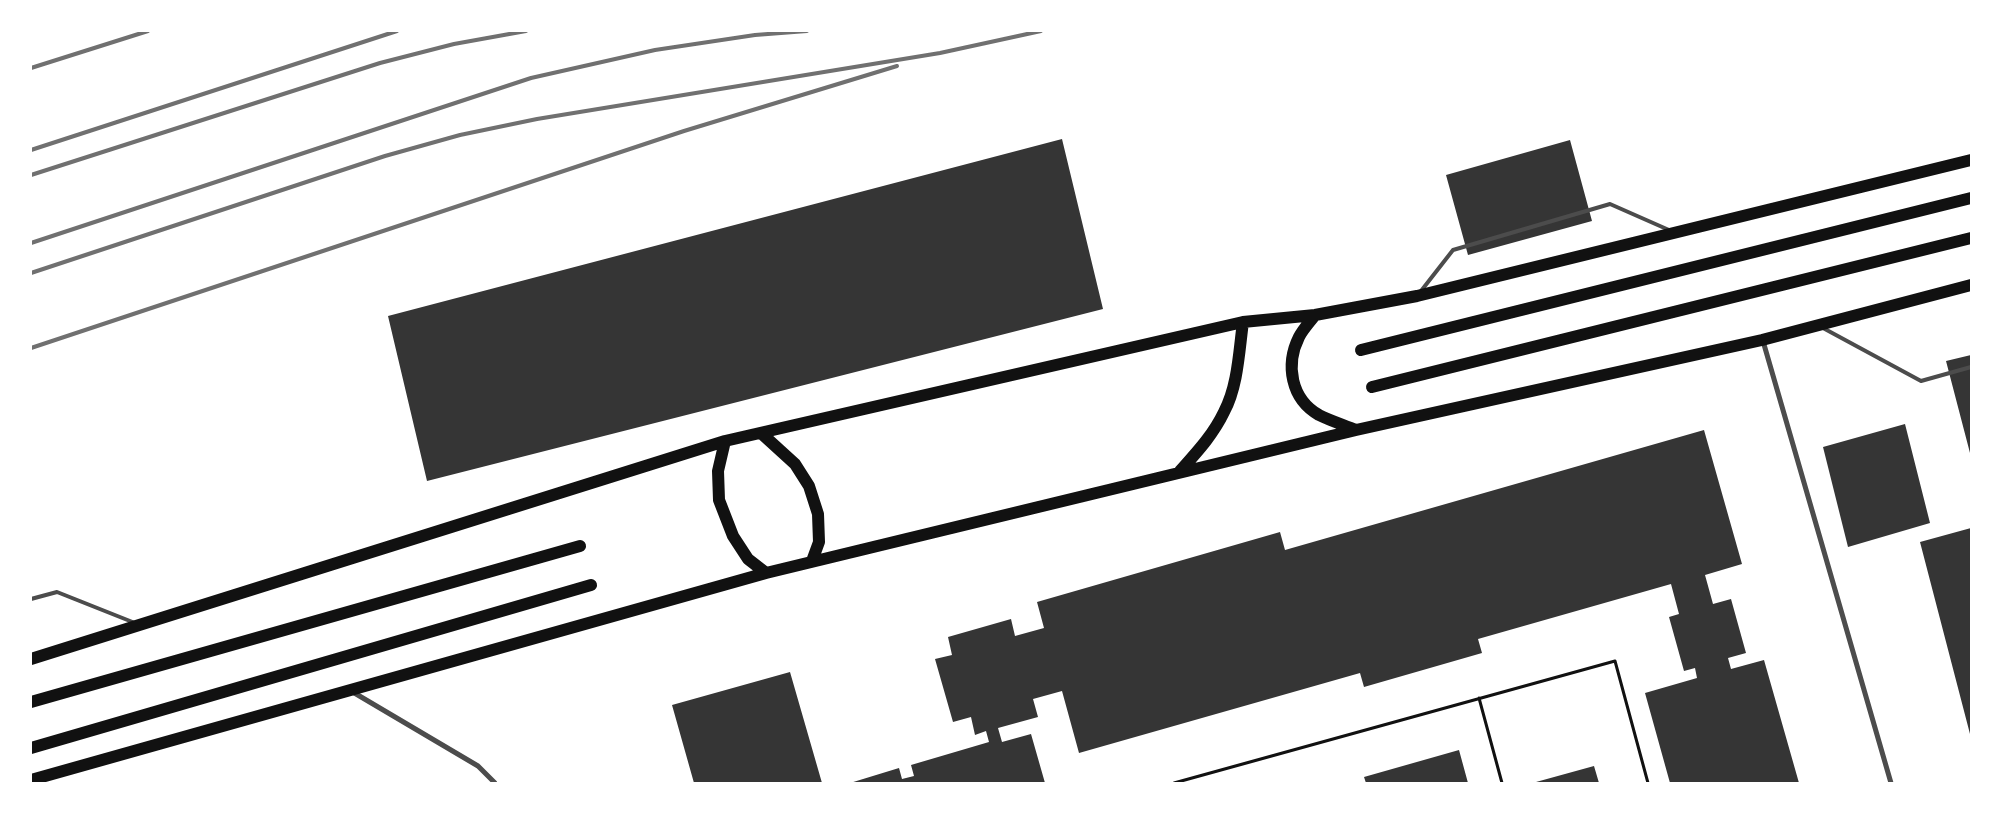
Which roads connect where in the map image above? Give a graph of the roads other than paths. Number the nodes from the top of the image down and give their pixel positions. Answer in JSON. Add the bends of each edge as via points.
{"nodes":[{"id":1,"x":1971,"y":160,"type":"edge"},
{"id":2,"x":1971,"y":198,"type":"edge"},
{"id":3,"x":1673,"y":232,"type":"junction"},
{"id":4,"x":1971,"y":238,"type":"edge"},
{"id":5,"x":1971,"y":285,"type":"edge"},
{"id":6,"x":1417,"y":296,"type":"junction"},
{"id":7,"x":1315,"y":315,"type":"junction"},
{"id":8,"x":1243,"y":322,"type":"junction"},
{"id":9,"x":1818,"y":326,"type":"junction"},
{"id":10,"x":1762,"y":340,"type":"junction"},
{"id":11,"x":1361,"y":350,"type":"dead end"},
{"id":12,"x":1971,"y":367,"type":"edge"},
{"id":13,"x":1372,"y":387,"type":"dead end"},
{"id":14,"x":1356,"y":430,"type":"junction"},
{"id":15,"x":761,"y":433,"type":"junction"},
{"id":16,"x":725,"y":441,"type":"junction"},
{"id":17,"x":1180,"y":471,"type":"junction"},
{"id":18,"x":580,"y":546,"type":"dead end"},
{"id":19,"x":812,"y":561,"type":"junction"},
{"id":20,"x":766,"y":573,"type":"junction"},
{"id":21,"x":590,"y":585,"type":"dead end"},
{"id":22,"x":31,"y":599,"type":"edge"},
{"id":23,"x":141,"y":626,"type":"junction"},
{"id":24,"x":31,"y":659,"type":"edge"},
{"id":25,"x":348,"y":690,"type":"junction"},
{"id":26,"x":31,"y":702,"type":"edge"},
{"id":27,"x":31,"y":748,"type":"edge"},
{"id":28,"x":31,"y":780,"type":"edge"},
{"id":29,"x":495,"y":783,"type":"edge"},
{"id":30,"x":1891,"y":783,"type":"edge"}],
"edges":[{"from":1,"to":3,"type":"main road"},
{"from":2,"to":11,"type":"main road"},
{"from":3,"to":6,"type":"main road"},
{"from":3,"to":6,"type":"lane","via":[[1610,204],[1453,250]]},
{"from":4,"to":13,"type":"main road"},
{"from":5,"to":9,"type":"main road"},
{"from":6,"to":7,"type":"main road"},
{"from":7,"to":8,"type":"main road"},
{"from":7,"to":14,"type":"main road","via":[[1299,337],[1292,356],[1292,381],[1301,401],[1318,414]]},
{"from":8,"to":15,"type":"main road"},
{"from":8,"to":17,"type":"main road","via":[[1225,411],[1208,440]]},
{"from":9,"to":10,"type":"main road"},
{"from":9,"to":12,"type":"lane","via":[[1921,381]]},
{"from":10,"to":14,"type":"main road"},
{"from":10,"to":30,"type":"street"},
{"from":14,"to":17,"type":"main road"},
{"from":15,"to":16,"type":"main road"},
{"from":15,"to":19,"type":"main road","via":[[795,464],[809,486],[818,514],[819,542]]},
{"from":16,"to":20,"type":"main road","via":[[718,471],[719,500],[733,536],[748,560]]},
{"from":16,"to":23,"type":"main road"},
{"from":17,"to":19,"type":"main road"},
{"from":18,"to":26,"type":"main road"},
{"from":19,"to":20,"type":"main road"},
{"from":20,"to":25,"type":"main road"},
{"from":21,"to":27,"type":"main road"},
{"from":22,"to":23,"type":"lane","via":[[57,592]]},
{"from":23,"to":24,"type":"main road"},
{"from":25,"to":28,"type":"main road"},
{"from":25,"to":29,"type":"street","via":[[478,766]]}]}
